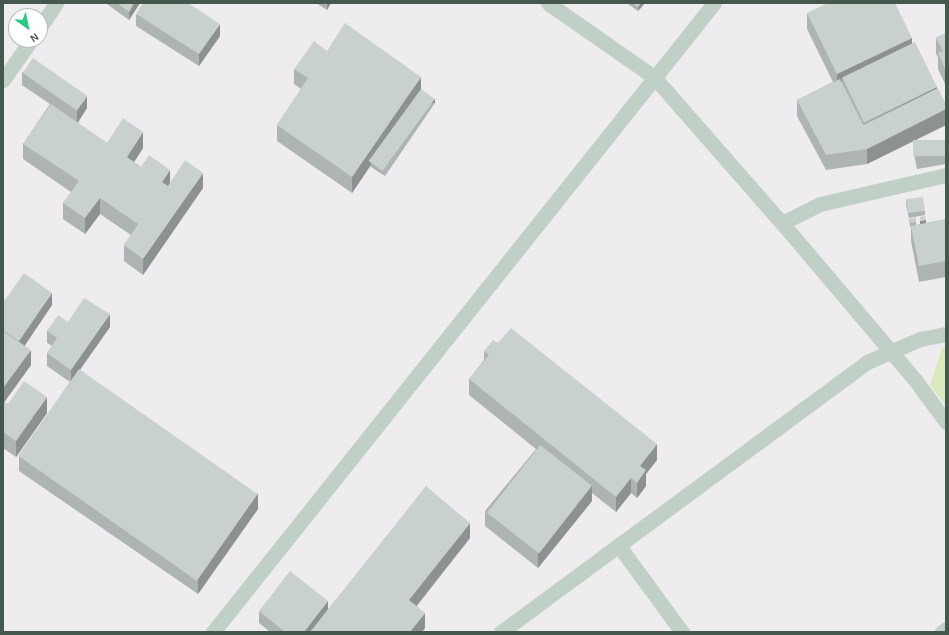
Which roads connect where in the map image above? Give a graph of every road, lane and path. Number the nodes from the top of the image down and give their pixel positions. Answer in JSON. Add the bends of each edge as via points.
{"nodes":[{"id":1,"x":56,"y":3,"type":"edge"},
{"id":2,"x":548,"y":3,"type":"edge"},
{"id":3,"x":714,"y":3,"type":"edge"},
{"id":4,"x":48,"y":15,"type":"edge"},
{"id":5,"x":25,"y":48,"type":"edge"},
{"id":6,"x":654,"y":78,"type":"junction"},
{"id":7,"x":3,"y":80,"type":"edge"},
{"id":8,"x":946,"y":175,"type":"edge"},
{"id":9,"x":782,"y":223,"type":"junction"},
{"id":10,"x":946,"y":334,"type":"edge"},
{"id":11,"x":889,"y":351,"type":"junction"},
{"id":12,"x":946,"y":422,"type":"edge"},
{"id":13,"x":618,"y":546,"type":"junction"},
{"id":14,"x":946,"y":628,"type":"edge"},
{"id":15,"x":213,"y":632,"type":"edge"},
{"id":16,"x":501,"y":632,"type":"edge"},
{"id":17,"x":682,"y":632,"type":"edge"},
{"id":18,"x":941,"y":632,"type":"edge"}],
"edges":[{"from":1,"to":4,"type":"street"},
{"from":2,"to":6,"type":"street"},
{"from":3,"to":6,"type":"street"},
{"from":5,"to":7,"type":"street"},
{"from":6,"to":9,"type":"street"},
{"from":6,"to":15,"type":"street"},
{"from":8,"to":9,"type":"street","via":[[820,204]]},
{"from":9,"to":11,"type":"street"},
{"from":10,"to":11,"type":"street","via":[[920,339]]},
{"from":11,"to":12,"type":"street"},
{"from":11,"to":13,"type":"street","via":[[867,362]]},
{"from":13,"to":16,"type":"street"},
{"from":13,"to":17,"type":"street"},
{"from":14,"to":18,"type":"street"}]}
